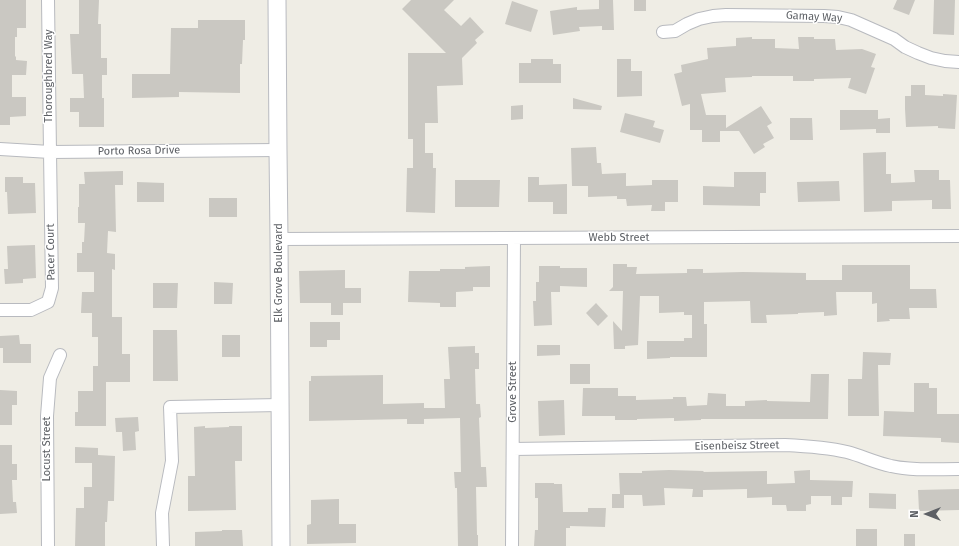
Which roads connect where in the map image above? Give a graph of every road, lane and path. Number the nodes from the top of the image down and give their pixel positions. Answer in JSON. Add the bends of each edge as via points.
{"nodes":[{"id":1,"x":48,"y":0,"type":"edge"},
{"id":2,"x":277,"y":0,"type":"edge"},
{"id":3,"x":663,"y":32,"type":"dead end"},
{"id":4,"x":959,"y":62,"type":"edge"},
{"id":5,"x":0,"y":149,"type":"edge"},
{"id":6,"x":278,"y":150,"type":"junction"},
{"id":7,"x":50,"y":152,"type":"junction"},
{"id":8,"x":959,"y":236,"type":"edge"},
{"id":9,"x":514,"y":238,"type":"junction"},
{"id":10,"x":280,"y":239,"type":"junction"},
{"id":11,"x":0,"y":310,"type":"edge"},
{"id":12,"x":60,"y":354,"type":"dead end"},
{"id":13,"x":280,"y":405,"type":"junction"},
{"id":14,"x":513,"y":449,"type":"junction"},
{"id":15,"x":959,"y":469,"type":"edge"},
{"id":16,"x":48,"y":546,"type":"edge"},
{"id":17,"x":163,"y":546,"type":"edge"},
{"id":18,"x":281,"y":546,"type":"edge"},
{"id":19,"x":512,"y":546,"type":"edge"}],
"edges":[{"from":1,"to":7,"type":"street","name":"Thoroughbred Way"},
{"from":2,"to":6,"type":"main road","name":"Elk Grove Boulevard"},
{"from":3,"to":4,"type":"street","name":"Gamay Way","via":[[675,32],[693,22],[713,16],[838,17],[864,25],[918,53],[945,61]]},
{"from":5,"to":7,"type":"street","name":"Porto Rosa Drive"},
{"from":6,"to":7,"type":"street","name":"Porto Rosa Drive"},
{"from":6,"to":10,"type":"main road","name":"Elk Grove Boulevard"},
{"from":7,"to":11,"type":"street","name":"Pacer Court","via":[[52,288],[48,302],[32,310]]},
{"from":8,"to":9,"type":"street","name":"Webb Street"},
{"from":9,"to":10,"type":"street","name":"Webb Street"},
{"from":9,"to":14,"type":"street","name":"Grove Street"},
{"from":10,"to":13,"type":"main road","name":"Elk Grove Boulevard"},
{"from":12,"to":16,"type":"street","name":"Locust Street","via":[[50,378],[47,416]]},
{"from":13,"to":17,"type":"street","via":[[170,407],[172,461],[162,513]]},
{"from":13,"to":18,"type":"main road","name":"Elk Grove Boulevard"},
{"from":14,"to":15,"type":"street","name":"Eisenbeisz Street","via":[[785,445],[832,449],[906,468]]},
{"from":14,"to":19,"type":"street","name":"Grove Street"}]}
